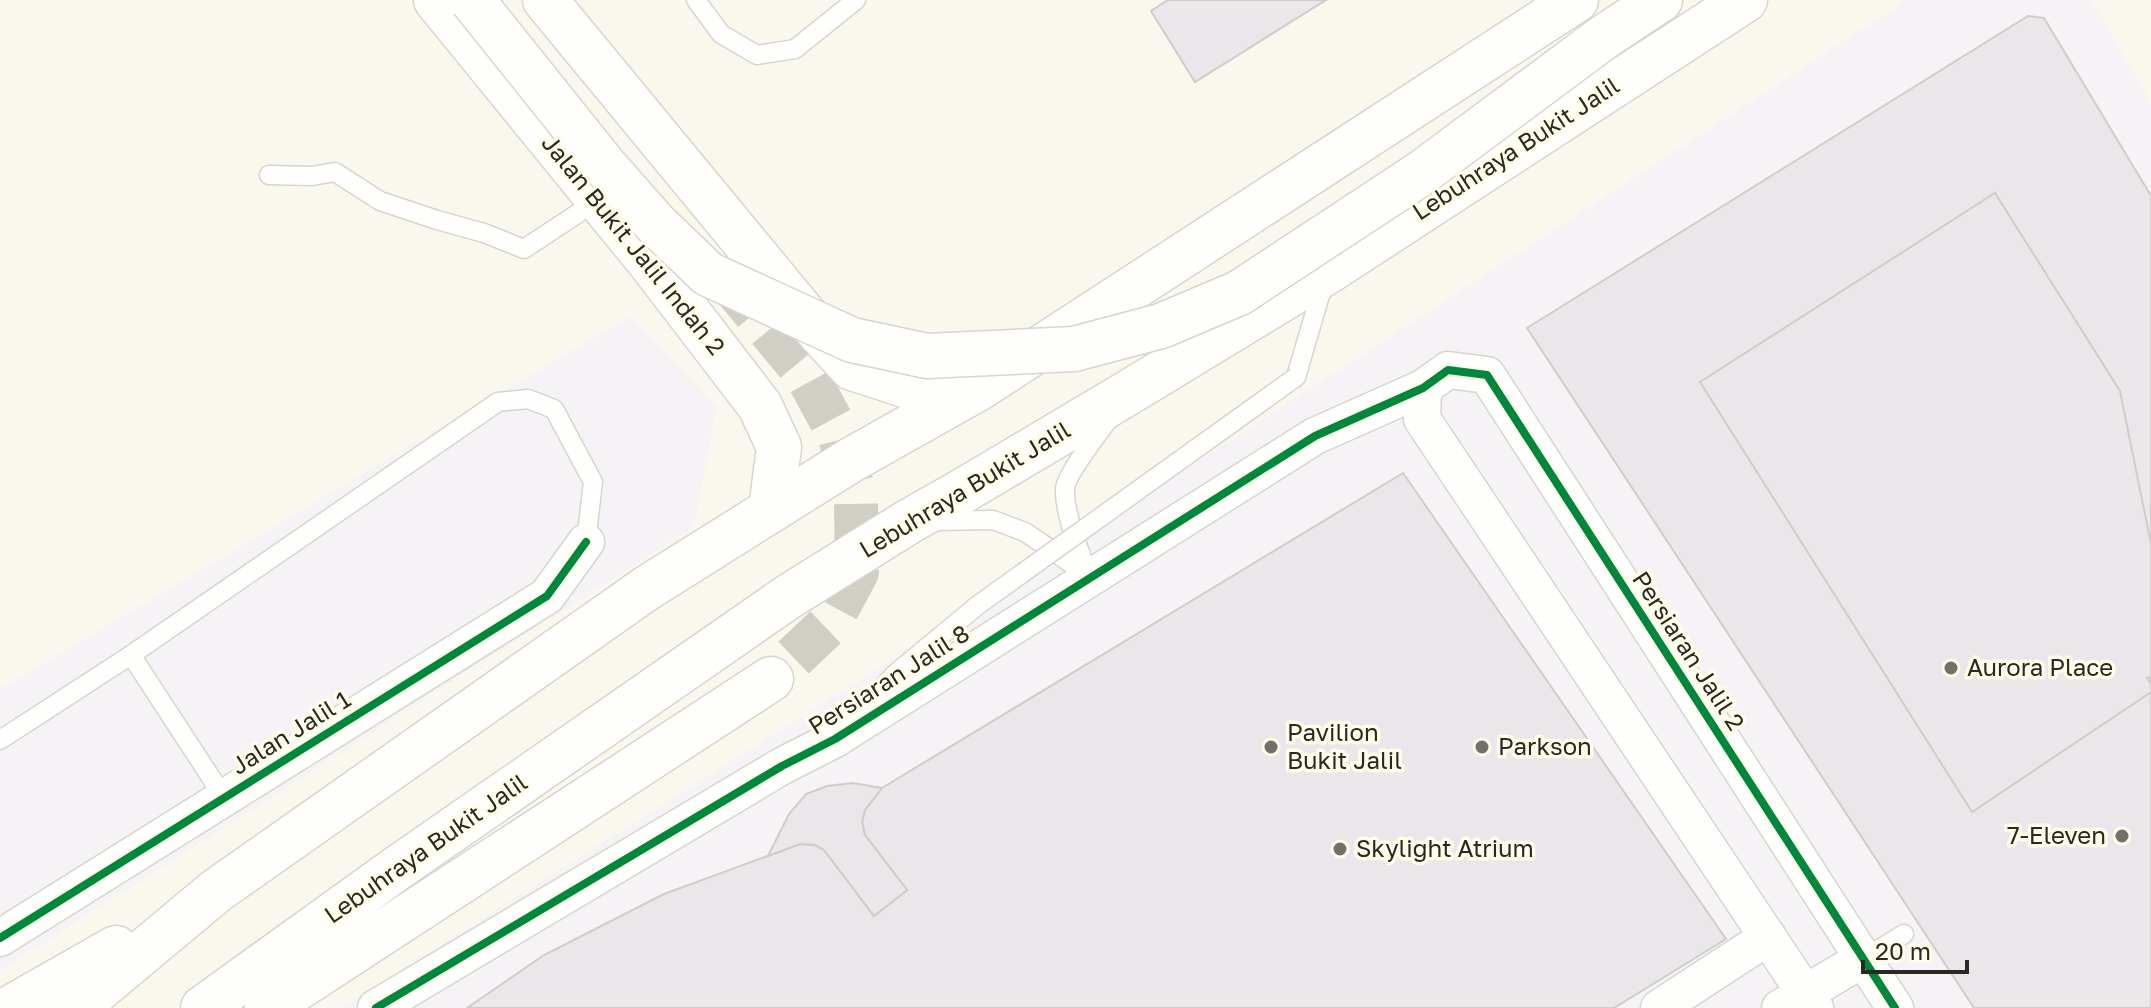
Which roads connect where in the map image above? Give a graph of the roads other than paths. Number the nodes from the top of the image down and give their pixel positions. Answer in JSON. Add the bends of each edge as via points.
{"nodes":[{"id":1,"x":436,"y":0,"type":"edge"},
{"id":2,"x":472,"y":0,"type":"edge"},
{"id":3,"x":545,"y":0,"type":"edge"},
{"id":4,"x":696,"y":0,"type":"edge"},
{"id":5,"x":856,"y":0,"type":"edge"},
{"id":6,"x":1576,"y":0,"type":"edge"},
{"id":7,"x":1660,"y":0,"type":"edge"},
{"id":8,"x":1745,"y":0,"type":"edge"},
{"id":9,"x":269,"y":175,"type":"dead end"},
{"id":10,"x":598,"y":200,"type":"junction"},
{"id":11,"x":1327,"y":272,"type":"junction"},
{"id":12,"x":979,"y":388,"type":"junction"},
{"id":13,"x":1423,"y":388,"type":"junction"},
{"id":14,"x":1126,"y":394,"type":"junction"},
{"id":15,"x":771,"y":510,"type":"junction"},
{"id":16,"x":908,"y":522,"type":"junction"},
{"id":17,"x":586,"y":542,"type":"joint"},
{"id":18,"x":131,"y":655,"type":"junction"},
{"id":19,"x":771,"y":679,"type":"tunnel mouth"},
{"id":20,"x":835,"y":739,"type":"junction"},
{"id":21,"x":0,"y":740,"type":"edge"},
{"id":22,"x":225,"y":799,"type":"junction"},
{"id":23,"x":216,"y":891,"type":"junction"},
{"id":24,"x":1904,"y":934,"type":"dead end"},
{"id":25,"x":1768,"y":937,"type":"junction"},
{"id":26,"x":0,"y":938,"type":"edge"},
{"id":27,"x":1863,"y":959,"type":"junction"},
{"id":28,"x":1799,"y":1003,"type":"edge"},
{"id":29,"x":10,"y":1008,"type":"edge"},
{"id":30,"x":76,"y":1008,"type":"edge"},
{"id":31,"x":203,"y":1008,"type":"edge"},
{"id":32,"x":267,"y":1008,"type":"edge"},
{"id":33,"x":376,"y":1008,"type":"edge"},
{"id":34,"x":1659,"y":1008,"type":"edge"},
{"id":35,"x":1895,"y":1008,"type":"edge"}],
"edges":[{"from":1,"to":10,"type":"main road","name":"Jalan Bukit Jalil Indah 2"},
{"from":2,"to":7,"type":"main road","bridge":true,"via":[[604,165],[708,274],[852,340],[927,356],[1074,349],[1161,326],[1239,293],[1420,174]]},
{"from":3,"to":12,"type":"main road","via":[[852,368],[917,389]]},
{"from":4,"to":5,"type":"lane","via":[[721,34],[757,55],[795,49]]},
{"from":6,"to":12,"type":"main road"},
{"from":8,"to":11,"type":"main road","name":"Lebuhraya Bukit Jalil"},
{"from":9,"to":10,"type":"lane","via":[[335,172],[380,201],[524,249]]},
{"from":10,"to":15,"type":"main road","name":"Jalan Bukit Jalil Indah 2","via":[[760,406],[779,447]]},
{"from":11,"to":14,"type":"main road","name":"Lebuhraya Bukit Jalil"},
{"from":11,"to":20,"type":"lane","bridge":true,"via":[[1296,377],[978,605],[896,673]]},
{"from":12,"to":15,"type":"main road"},
{"from":13,"to":20,"type":"street","name":"Persiaran Jalil 8","via":[[1315,436]]},
{"from":13,"to":25,"type":"street","via":[[1422,419]]},
{"from":13,"to":27,"type":"street","name":"Persiaran Jalil 2","via":[[1448,370],[1487,375]]},
{"from":14,"to":16,"type":"main road","name":"Lebuhraya Bukit Jalil"},
{"from":14,"to":16,"type":"lane","via":[[1065,487],[1088,575],[1025,532],[993,520]]},
{"from":15,"to":23,"type":"main road","via":[[647,588]]},
{"from":16,"to":31,"type":"main road","name":"Lebuhraya Bukit Jalil","via":[[788,597]]},
{"from":17,"to":18,"type":"lane","via":[[593,482],[554,409],[528,399],[498,402]]},
{"from":17,"to":22,"type":"street","name":"Jalan Jalil 1","via":[[547,596]]},
{"from":18,"to":21,"type":"lane"},
{"from":18,"to":22,"type":"lane"},
{"from":19,"to":32,"type":"main road"},
{"from":20,"to":33,"type":"street","name":"Persiaran Jalil 8"},
{"from":22,"to":26,"type":"street","name":"Jalan Jalil 1"},
{"from":23,"to":29,"type":"main road"},
{"from":23,"to":30,"type":"main road"},
{"from":24,"to":27,"type":"lane"},
{"from":25,"to":28,"type":"street"},
{"from":25,"to":34,"type":"street"},
{"from":27,"to":28,"type":"street"},
{"from":27,"to":35,"type":"street","name":"Persiaran Jalil 2"}]}
